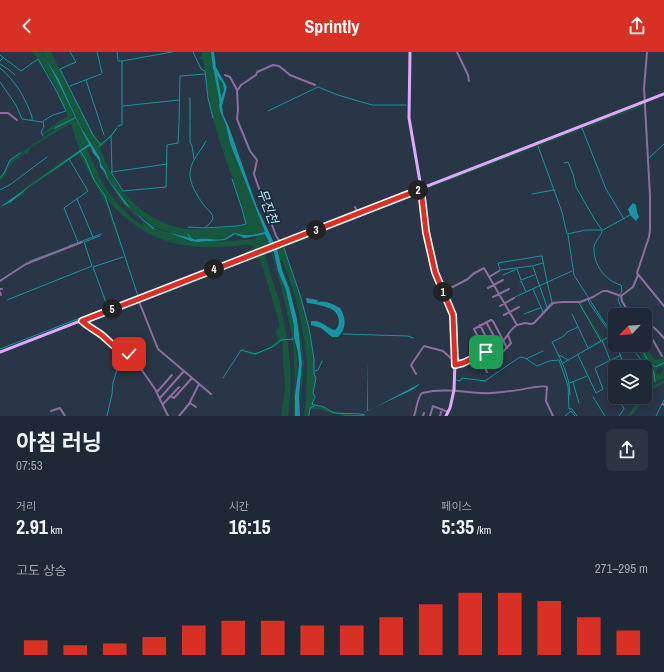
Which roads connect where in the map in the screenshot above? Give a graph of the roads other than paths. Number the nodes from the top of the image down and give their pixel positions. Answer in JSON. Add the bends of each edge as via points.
{"nodes":[{"id":1,"x":410,"y":52,"type":"edge"},
{"id":2,"x":457,"y":52,"type":"edge"},
{"id":3,"x":647,"y":52,"type":"edge"},
{"id":4,"x":225,"y":75,"type":"dead end"},
{"id":5,"x":469,"y":82,"type":"dead end"},
{"id":6,"x":315,"y":85,"type":"dead end"},
{"id":7,"x":237,"y":91,"type":"junction"},
{"id":8,"x":664,"y":94,"type":"edge"},
{"id":9,"x":645,"y":102,"type":"junction"},
{"id":10,"x":0,"y":113,"type":"edge"},
{"id":11,"x":17,"y":120,"type":"dead end"},
{"id":12,"x":421,"y":189,"type":"junction"},
{"id":13,"x":355,"y":207,"type":"dead end"},
{"id":14,"x":358,"y":213,"type":"junction"},
{"id":15,"x":82,"y":242,"type":"dead end"},
{"id":16,"x":280,"y":244,"type":"junction"},
{"id":17,"x":498,"y":271,"type":"dead end"},
{"id":18,"x":638,"y":274,"type":"junction"},
{"id":19,"x":489,"y":277,"type":"junction"},
{"id":20,"x":504,"y":280,"type":"dead end"},
{"id":21,"x":0,"y":281,"type":"edge"},
{"id":22,"x":494,"y":285,"type":"junction"},
{"id":23,"x":488,"y":288,"type":"dead end"},
{"id":24,"x":509,"y":289,"type":"dead end"},
{"id":25,"x":444,"y":292,"type":"junction"},
{"id":26,"x":499,"y":294,"type":"junction"},
{"id":27,"x":620,"y":296,"type":"junction"},
{"id":28,"x":493,"y":297,"type":"dead end"},
{"id":29,"x":138,"y":298,"type":"junction"},
{"id":30,"x":514,"y":298,"type":"dead end"},
{"id":31,"x":504,"y":303,"type":"junction"},
{"id":32,"x":500,"y":306,"type":"dead end"},
{"id":33,"x":664,"y":306,"type":"edge"},
{"id":34,"x":518,"y":307,"type":"dead end"},
{"id":35,"x":626,"y":308,"type":"edge"},
{"id":36,"x":509,"y":312,"type":"junction"},
{"id":37,"x":504,"y":315,"type":"dead end"},
{"id":38,"x":82,"y":321,"type":"junction"},
{"id":39,"x":486,"y":322,"type":"junction"},
{"id":40,"x":480,"y":325,"type":"junction"},
{"id":41,"x":517,"y":325,"type":"junction"},
{"id":42,"x":652,"y":326,"type":"edge"},
{"id":43,"x":507,"y":335,"type":"junction"},
{"id":44,"x":652,"y":338,"type":"edge"},
{"id":45,"x":664,"y":338,"type":"edge"},
{"id":46,"x":503,"y":341,"type":"junction"},
{"id":47,"x":497,"y":346,"type":"junction"},
{"id":48,"x":507,"y":348,"type":"junction"},
{"id":49,"x":492,"y":349,"type":"junction"},
{"id":50,"x":0,"y":352,"type":"edge"},
{"id":51,"x":485,"y":353,"type":"junction"},
{"id":52,"x":500,"y":355,"type":"junction"},
{"id":53,"x":478,"y":356,"type":"junction"},
{"id":54,"x":662,"y":356,"type":"dead end"},
{"id":55,"x":489,"y":361,"type":"junction"},
{"id":56,"x":455,"y":364,"type":"junction"},
{"id":57,"x":483,"y":364,"type":"junction"},
{"id":58,"x":478,"y":367,"type":"dead end"},
{"id":59,"x":493,"y":368,"type":"dead end"},
{"id":60,"x":184,"y":371,"type":"junction"},
{"id":61,"x":487,"y":372,"type":"dead end"},
{"id":62,"x":416,"y":374,"type":"dead end"},
{"id":63,"x":172,"y":375,"type":"dead end"},
{"id":64,"x":192,"y":378,"type":"junction"},
{"id":65,"x":199,"y":384,"type":"junction"},
{"id":66,"x":179,"y":387,"type":"dead end"},
{"id":67,"x":454,"y":390,"type":"junction"},
{"id":68,"x":157,"y":392,"type":"junction"},
{"id":69,"x":211,"y":394,"type":"dead end"},
{"id":70,"x":170,"y":396,"type":"junction"},
{"id":71,"x":160,"y":398,"type":"junction"},
{"id":72,"x":190,"y":403,"type":"junction"},
{"id":73,"x":163,"y":404,"type":"junction"},
{"id":74,"x":196,"y":407,"type":"dead end"},
{"id":75,"x":442,"y":409,"type":"junction"},
{"id":76,"x":51,"y":411,"type":"dead end"},
{"id":77,"x":448,"y":412,"type":"junction"},
{"id":78,"x":65,"y":416,"type":"edge"},
{"id":79,"x":168,"y":416,"type":"edge"},
{"id":80,"x":179,"y":416,"type":"edge"},
{"id":81,"x":414,"y":416,"type":"edge"},
{"id":82,"x":430,"y":416,"type":"edge"},
{"id":83,"x":440,"y":416,"type":"edge"},
{"id":84,"x":446,"y":416,"type":"edge"},
{"id":85,"x":553,"y":416,"type":"edge"}],
"edges":[{"from":1,"to":12,"type":"main road","via":[[409,118]]},
{"from":2,"to":5,"type":"street"},
{"from":3,"to":9,"type":"street"},
{"from":4,"to":7,"type":"street","via":[[230,77]]},
{"from":6,"to":7,"type":"street","via":[[290,75],[279,66],[272,65],[257,72]]},
{"from":7,"to":16,"type":"street","via":[[237,119],[250,151],[257,160],[254,174]]},
{"from":8,"to":9,"type":"main road"},
{"from":9,"to":12,"type":"main road"},
{"from":9,"to":18,"type":"street","via":[[651,206],[649,237]]},
{"from":10,"to":11,"type":"street","via":[[8,113]]},
{"from":12,"to":14,"type":"main road"},
{"from":12,"to":25,"type":"main road","via":[[426,232],[436,276]]},
{"from":13,"to":14,"type":"street"},
{"from":14,"to":16,"type":"main road"},
{"from":15,"to":21,"type":"street","via":[[26,264]]},
{"from":16,"to":29,"type":"main road"},
{"from":17,"to":19,"type":"street"},
{"from":18,"to":27,"type":"street","via":[[633,287]]},
{"from":18,"to":33,"type":"street"},
{"from":19,"to":22,"type":"street"},
{"from":19,"to":25,"type":"street","via":[[484,268]]},
{"from":20,"to":22,"type":"street"},
{"from":22,"to":23,"type":"street"},
{"from":22,"to":26,"type":"street"},
{"from":24,"to":26,"type":"street"},
{"from":25,"to":56,"type":"main road","via":[[453,315]]},
{"from":26,"to":28,"type":"street"},
{"from":26,"to":31,"type":"street"},
{"from":27,"to":35,"type":"street"},
{"from":27,"to":41,"type":"street","via":[[603,291],[577,303],[553,303],[534,323],[525,322]]},
{"from":29,"to":38,"type":"main road"},
{"from":29,"to":60,"type":"street","via":[[158,349]]},
{"from":30,"to":31,"type":"street"},
{"from":31,"to":32,"type":"street"},
{"from":31,"to":36,"type":"street"},
{"from":34,"to":36,"type":"street"},
{"from":36,"to":37,"type":"street"},
{"from":36,"to":41,"type":"street"},
{"from":38,"to":50,"type":"main road"},
{"from":38,"to":68,"type":"street","via":[[112,345],[131,355]]},
{"from":39,"to":40,"type":"street"},
{"from":39,"to":46,"type":"street","via":[[493,321]]},
{"from":39,"to":47,"type":"street"},
{"from":40,"to":49,"type":"street"},
{"from":40,"to":51,"type":"street","via":[[474,329]]},
{"from":41,"to":43,"type":"street"},
{"from":42,"to":45,"type":"street"},
{"from":43,"to":46,"type":"street"},
{"from":43,"to":48,"type":"street","via":[[511,343]]},
{"from":44,"to":54,"type":"street"},
{"from":46,"to":47,"type":"street"},
{"from":46,"to":48,"type":"street"},
{"from":47,"to":49,"type":"street"},
{"from":47,"to":52,"type":"street"},
{"from":48,"to":52,"type":"street"},
{"from":49,"to":51,"type":"street"},
{"from":51,"to":53,"type":"street"},
{"from":51,"to":55,"type":"street"},
{"from":52,"to":55,"type":"street"},
{"from":53,"to":56,"type":"street"},
{"from":53,"to":57,"type":"street"},
{"from":55,"to":57,"type":"street"},
{"from":55,"to":59,"type":"street"},
{"from":56,"to":62,"type":"street","via":[[443,351],[424,346],[411,365]]},
{"from":56,"to":67,"type":"main road"},
{"from":57,"to":58,"type":"street"},
{"from":57,"to":61,"type":"street"},
{"from":60,"to":64,"type":"street"},
{"from":60,"to":71,"type":"street"},
{"from":63,"to":68,"type":"street"},
{"from":64,"to":65,"type":"street"},
{"from":64,"to":70,"type":"street","via":[[174,398]]},
{"from":65,"to":69,"type":"street"},
{"from":65,"to":72,"type":"street"},
{"from":66,"to":70,"type":"street"},
{"from":67,"to":77,"type":"main road"},
{"from":67,"to":81,"type":"street","via":[[420,394]]},
{"from":67,"to":85,"type":"street","via":[[486,393],[546,386],[546,401]]},
{"from":68,"to":71,"type":"street"},
{"from":70,"to":73,"type":"street"},
{"from":71,"to":73,"type":"street"},
{"from":72,"to":74,"type":"street"},
{"from":72,"to":80,"type":"street"},
{"from":73,"to":79,"type":"street"},
{"from":75,"to":77,"type":"street"},
{"from":75,"to":82,"type":"street","via":[[433,406]]},
{"from":75,"to":83,"type":"street"},
{"from":76,"to":78,"type":"street","via":[[60,408]]},
{"from":77,"to":84,"type":"main road"}]}
